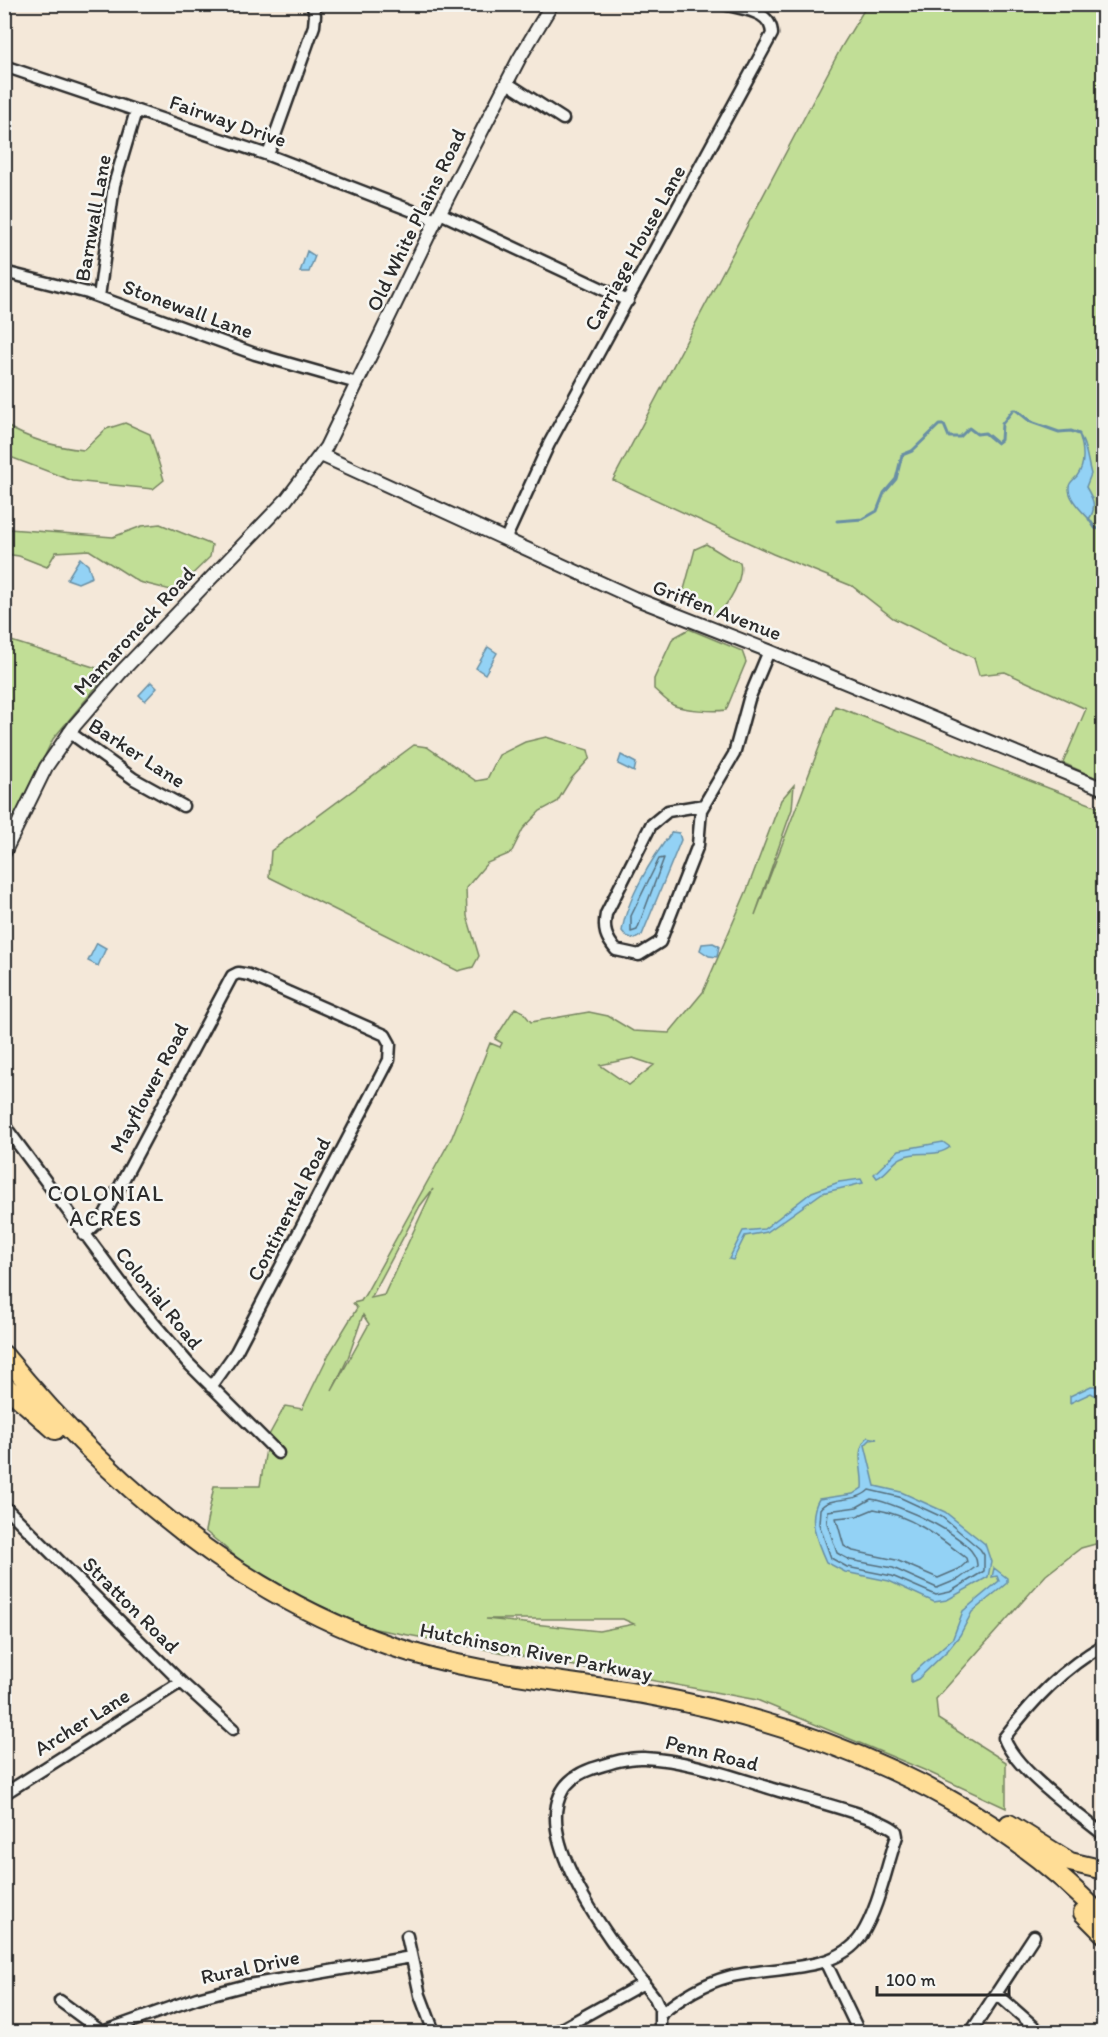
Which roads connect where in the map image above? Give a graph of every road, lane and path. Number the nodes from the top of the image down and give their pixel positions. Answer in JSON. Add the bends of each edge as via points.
{"nodes":[{"id":1,"x":312,"y":4,"type":"edge"},
{"id":2,"x":552,"y":4,"type":"edge"},
{"id":3,"x":724,"y":4,"type":"edge"},
{"id":4,"x":4,"y":66,"type":"edge"},
{"id":5,"x":507,"y":83,"type":"junction"},
{"id":6,"x":136,"y":111,"type":"junction"},
{"id":7,"x":563,"y":119,"type":"dead end"},
{"id":8,"x":268,"y":155,"type":"junction"},
{"id":9,"x":442,"y":217,"type":"junction"},
{"id":10,"x":4,"y":272,"type":"edge"},
{"id":11,"x":99,"y":297,"type":"junction"},
{"id":12,"x":628,"y":301,"type":"junction"},
{"id":13,"x":357,"y":384,"type":"junction"},
{"id":14,"x":321,"y":455,"type":"junction"},
{"id":15,"x":506,"y":538,"type":"junction"},
{"id":16,"x":769,"y":651,"type":"junction"},
{"id":17,"x":69,"y":732,"type":"junction"},
{"id":18,"x":1104,"y":789,"type":"edge"},
{"id":19,"x":704,"y":805,"type":"junction"},
{"id":20,"x":183,"y":806,"type":"dead end"},
{"id":21,"x":4,"y":853,"type":"edge"},
{"id":22,"x":390,"y":1044,"type":"joint"},
{"id":23,"x":4,"y":1125,"type":"edge"},
{"id":24,"x":84,"y":1235,"type":"junction"},
{"id":25,"x":4,"y":1355,"type":"edge"},
{"id":26,"x":4,"y":1372,"type":"edge"},
{"id":27,"x":4,"y":1385,"type":"edge"},
{"id":28,"x":211,"y":1387,"type":"junction"},
{"id":29,"x":55,"y":1430,"type":"junction"},
{"id":30,"x":278,"y":1454,"type":"dead end"},
{"id":31,"x":4,"y":1506,"type":"edge"},
{"id":32,"x":1104,"y":1645,"type":"edge"},
{"id":33,"x":181,"y":1682,"type":"junction"},
{"id":34,"x":233,"y":1729,"type":"dead end"},
{"id":35,"x":805,"y":1736,"type":"junction"},
{"id":36,"x":4,"y":1794,"type":"edge"},
{"id":37,"x":1104,"y":1835,"type":"edge"},
{"id":38,"x":1104,"y":1870,"type":"edge"},
{"id":39,"x":1104,"y":1918,"type":"edge"},
{"id":40,"x":1104,"y":1934,"type":"edge"},
{"id":41,"x":407,"y":1936,"type":"dead end"},
{"id":42,"x":1034,"y":1936,"type":"dead end"},
{"id":43,"x":411,"y":1957,"type":"junction"},
{"id":44,"x":825,"y":1961,"type":"junction"},
{"id":45,"x":644,"y":1983,"type":"junction"},
{"id":46,"x":997,"y":1994,"type":"junction"},
{"id":47,"x":60,"y":2001,"type":"dead end"},
{"id":48,"x":660,"y":2015,"type":"junction"},
{"id":49,"x":102,"y":2032,"type":"edge"},
{"id":50,"x":434,"y":2032,"type":"edge"},
{"id":51,"x":556,"y":2032,"type":"edge"},
{"id":52,"x":660,"y":2032,"type":"edge"},
{"id":53,"x":859,"y":2032,"type":"edge"},
{"id":54,"x":971,"y":2032,"type":"edge"},
{"id":55,"x":1040,"y":2032,"type":"edge"}],
"edges":[{"from":1,"to":8,"type":"street","via":[[314,26]]},
{"from":2,"to":5,"type":"street","name":"Old White Plains Road"},
{"from":3,"to":12,"type":"street","name":"Carriage House Lane","via":[[763,15],[770,20],[772,34]]},
{"from":4,"to":6,"type":"street","name":"Fairway Drive"},
{"from":5,"to":7,"type":"street"},
{"from":5,"to":9,"type":"street","name":"Old White Plains Road"},
{"from":6,"to":8,"type":"street","name":"Fairway Drive"},
{"from":6,"to":11,"type":"street","name":"Barnwall Lane","via":[[114,185]]},
{"from":8,"to":9,"type":"street","name":"Fairway Drive"},
{"from":9,"to":12,"type":"street","name":"Fairway Drive"},
{"from":9,"to":13,"type":"street","name":"Old White Plains Road"},
{"from":10,"to":11,"type":"street","name":"Stonewall Lane"},
{"from":11,"to":13,"type":"street","name":"Stonewall Lane","via":[[255,354]]},
{"from":12,"to":15,"type":"street","name":"Carriage House Lane","via":[[549,444]]},
{"from":13,"to":14,"type":"street","name":"Old White Plains Road"},
{"from":14,"to":15,"type":"street","name":"Griffen Avenue"},
{"from":14,"to":17,"type":"street","name":"Mamaroneck Road","via":[[286,500]]},
{"from":15,"to":16,"type":"street","name":"Griffen Avenue","via":[[634,598]]},
{"from":16,"to":18,"type":"street","name":"Griffen Avenue"},
{"from":16,"to":19,"type":"street","via":[[749,699],[734,754]]},
{"from":17,"to":20,"type":"street","name":"Barker Lane","via":[[134,779]]},
{"from":17,"to":21,"type":"street","name":"Mamaroneck Road","via":[[46,767]]},
{"from":19,"to":19,"type":"street","via":[[698,845],[660,942],[639,955],[616,950],[603,928],[606,914],[651,825],[668,811]]},
{"from":22,"to":24,"type":"street","name":"Mayflower Road","via":[[380,1031],[235,974],[226,983],[104,1216]]},
{"from":22,"to":28,"type":"street","name":"Continental Road","via":[[389,1060],[236,1352]]},
{"from":23,"to":24,"type":"street","name":"Colonial Road"},
{"from":24,"to":28,"type":"street","name":"Colonial Road","via":[[134,1300]]},
{"from":25,"to":35,"type":"highway","name":"Hutchinson River Parkway","via":[[100,1460],[172,1523],[250,1579],[315,1615],[394,1647],[456,1664],[660,1698]]},
{"from":26,"to":29,"type":"highway","name":"Hutchinson River Parkway"},
{"from":27,"to":29,"type":"highway"},
{"from":28,"to":30,"type":"street","name":"Colonial Road"},
{"from":29,"to":40,"type":"highway","name":"Hutchinson River Parkway","via":[[163,1531],[242,1587],[298,1619],[358,1646],[420,1666],[700,1718],[753,1731],[844,1762],[932,1803],[987,1836],[1064,1894]]},
{"from":31,"to":33,"type":"street","name":"Stratton Road"},
{"from":32,"to":37,"type":"street","via":[[1053,1682],[1004,1738],[1013,1755],[1038,1780]]},
{"from":33,"to":34,"type":"street","name":"Stratton Road"},
{"from":33,"to":36,"type":"street","name":"Archer Lane"},
{"from":35,"to":38,"type":"highway","via":[[907,1772],[981,1808],[1070,1862]]},
{"from":35,"to":39,"type":"highway","name":"Hutchinson River Parkway","via":[[900,1774],[967,1810],[1047,1866]]},
{"from":41,"to":43,"type":"street"},
{"from":42,"to":46,"type":"street"},
{"from":43,"to":49,"type":"street","name":"Rural Drive","via":[[243,1986]]},
{"from":43,"to":50,"type":"street","via":[[426,2017]]},
{"from":44,"to":45,"type":"street","name":"Penn Road","via":[[840,1956],[861,1935],[897,1836],[892,1827],[682,1762],[642,1758],[580,1773],[570,1781],[556,1818],[562,1852],[590,1910]]},
{"from":44,"to":48,"type":"street","via":[[726,1977],[691,1992]]},
{"from":44,"to":53,"type":"street"},
{"from":45,"to":48,"type":"street","name":"Penn Road","via":[[655,1998]]},
{"from":45,"to":51,"type":"street"},
{"from":46,"to":54,"type":"street"},
{"from":46,"to":55,"type":"street"},
{"from":47,"to":49,"type":"street"},
{"from":48,"to":52,"type":"street"}]}
